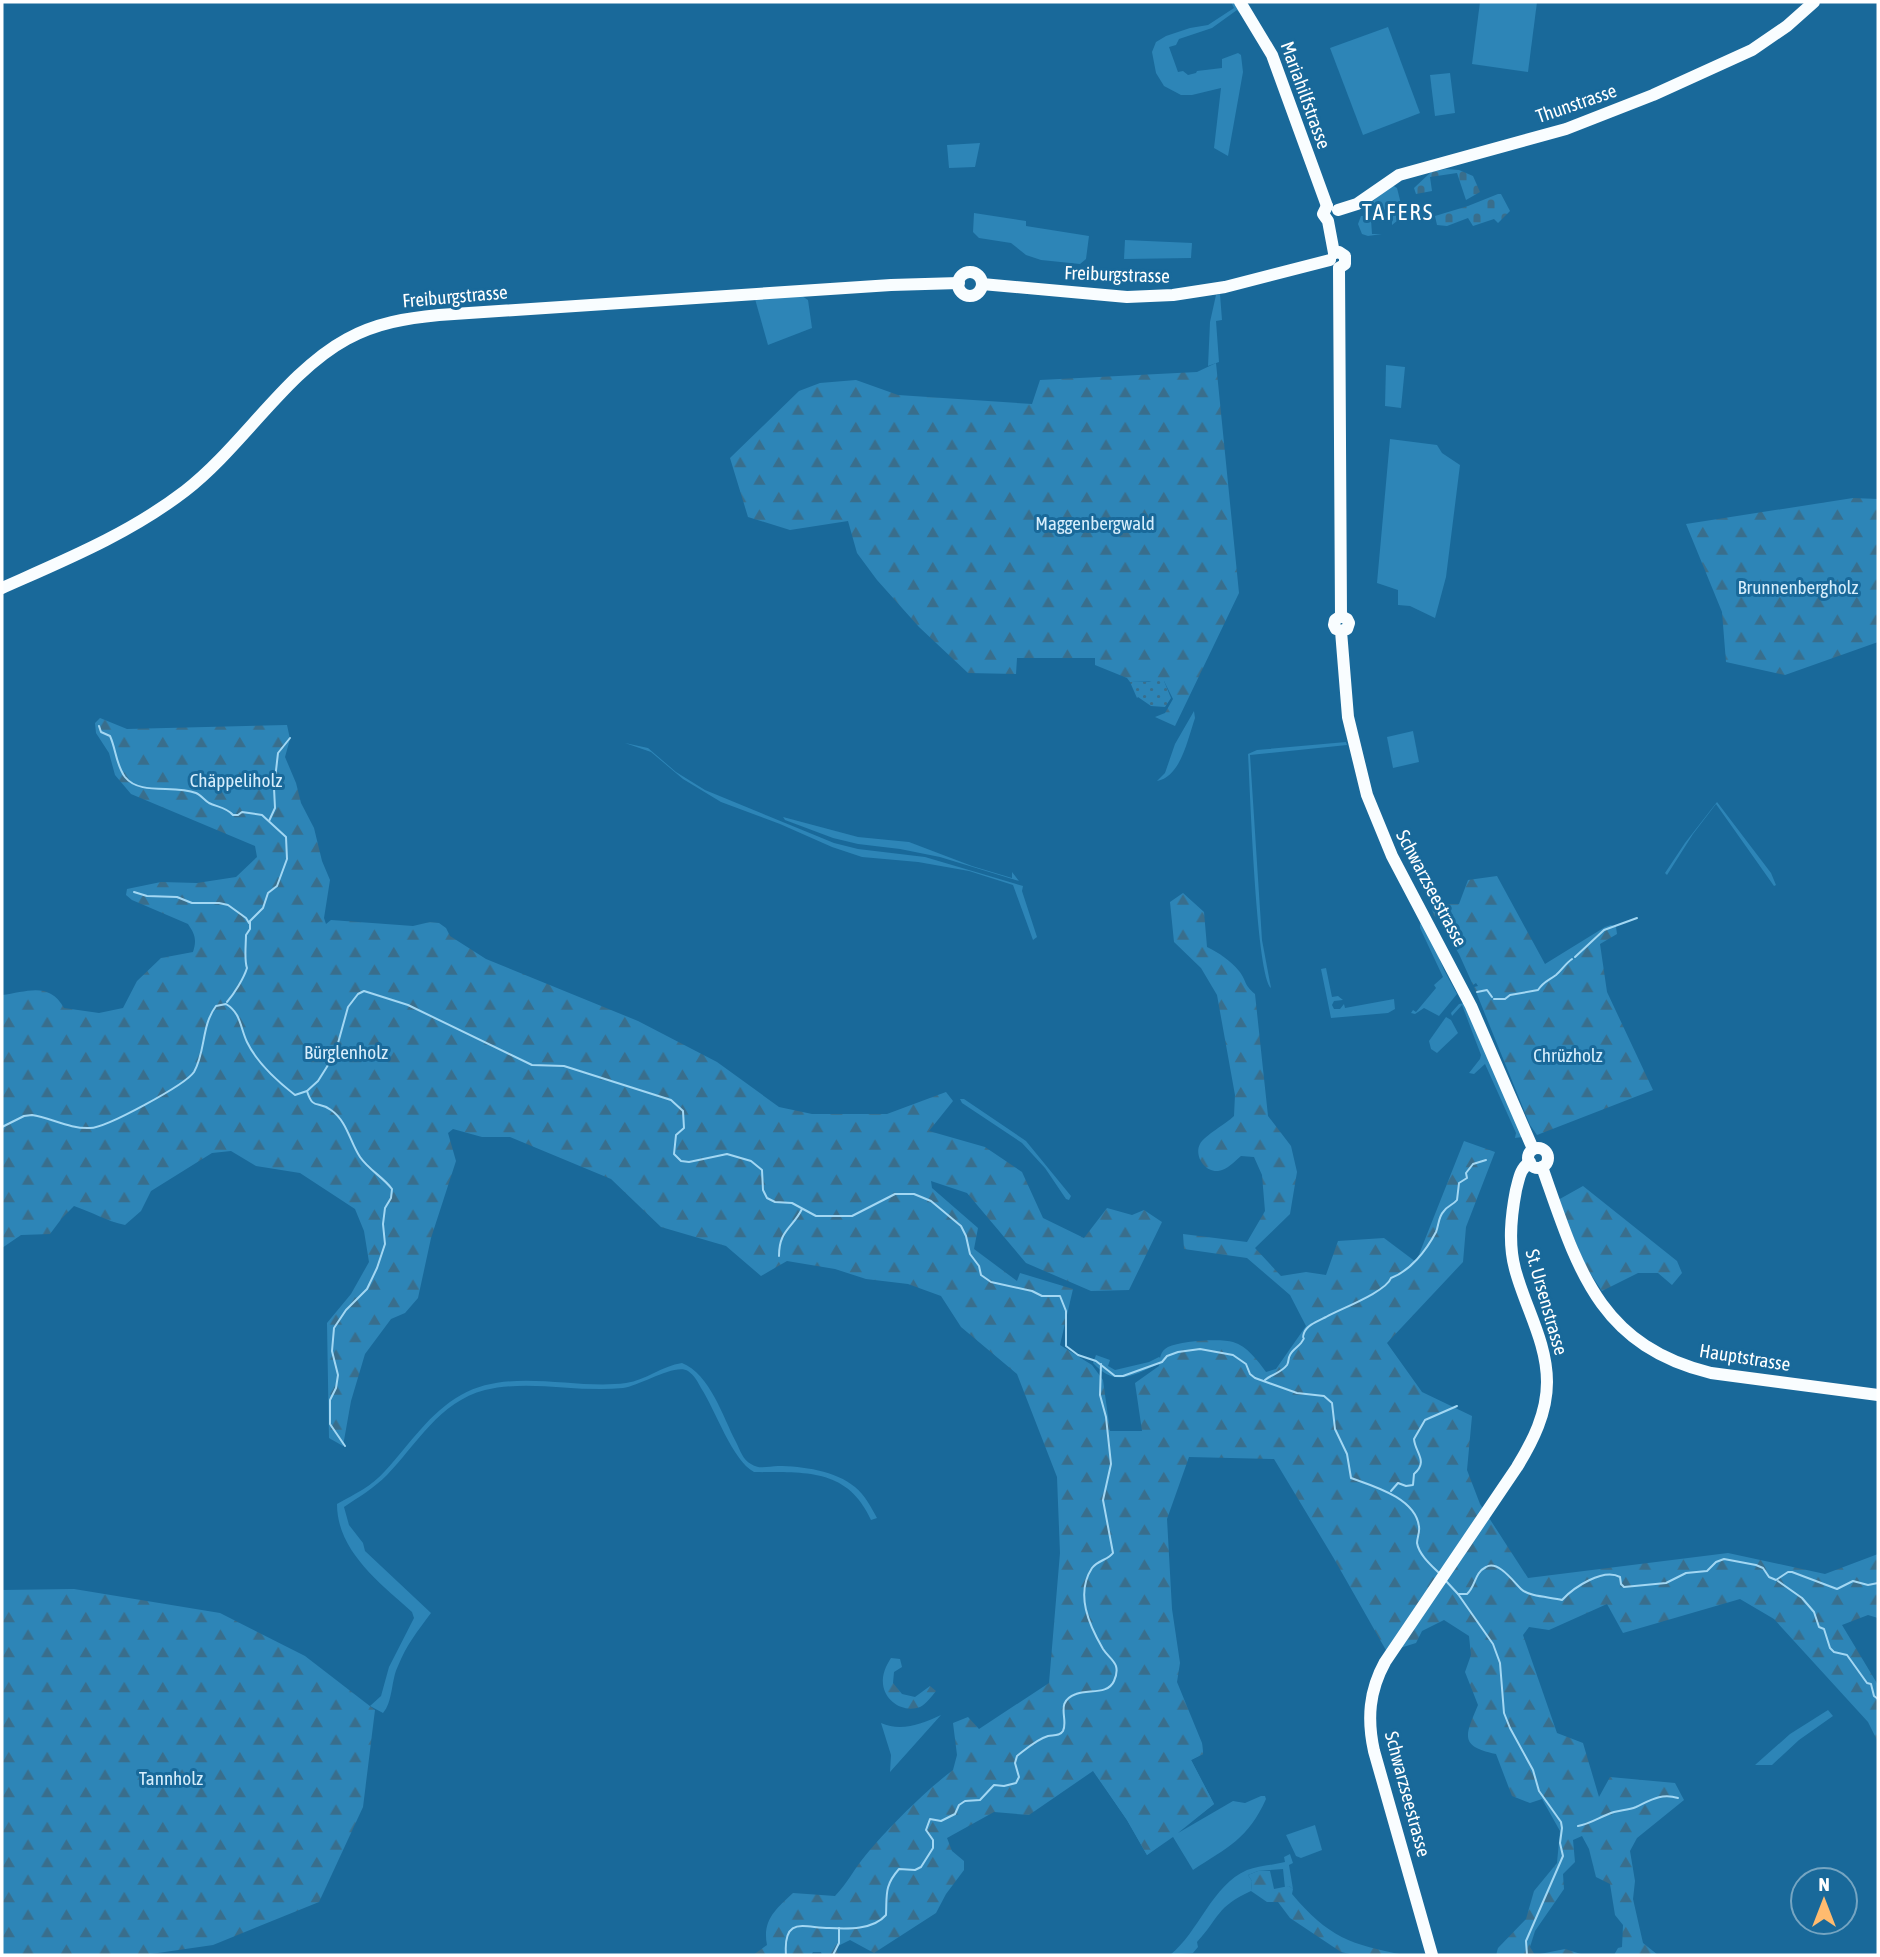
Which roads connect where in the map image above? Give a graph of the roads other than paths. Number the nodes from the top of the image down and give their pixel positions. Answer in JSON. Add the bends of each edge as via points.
{"nodes":[{"id":1,"x":1240,"y":2,"type":"edge"},
{"id":2,"x":1814,"y":2,"type":"edge"},
{"id":3,"x":1332,"y":214,"type":"junction"},
{"id":4,"x":1336,"y":258,"type":"junction"},
{"id":5,"x":2,"y":588,"type":"edge"},
{"id":6,"x":1535,"y":1159,"type":"junction"},
{"id":7,"x":1618,"y":1325,"type":"joint"},
{"id":8,"x":1878,"y":1395,"type":"edge"},
{"id":9,"x":1396,"y":1646,"type":"joint"},
{"id":10,"x":1432,"y":1955,"type":"edge"}],
"edges":[{"from":1,"to":3,"type":"main road","name":"Mariahilfstrasse","via":[[1272,55]]},
{"from":2,"to":3,"type":"main road","name":"Thunstrasse","via":[[1752,50],[1653,95],[1582,125],[1399,175],[1357,204]]},
{"from":3,"to":4,"type":"main road","name":"Mariahilfstrasse"},
{"from":4,"to":5,"type":"main road","name":"Freiburgstrasse","via":[[1225,287],[1156,296],[982,284],[970,296],[959,283],[891,285],[439,315],[376,326],[318,358],[223,458],[168,503],[92,548]]},
{"from":4,"to":6,"type":"main road","name":"Schwarzseestrasse","via":[[1341,616],[1349,624],[1341,631],[1348,717],[1367,795],[1392,856],[1466,995]]},
{"from":6,"to":7,"type":"main road","name":"Schwarzseestrasse","via":[[1584,1273]]},
{"from":6,"to":9,"type":"main road","name":"St. Ursenstrasse","via":[[1524,1167],[1519,1179],[1511,1245],[1547,1377],[1541,1418],[1531,1442]]},
{"from":7,"to":8,"type":"main road","name":"Hauptstrasse","via":[[1650,1350],[1686,1367]]},
{"from":9,"to":10,"type":"main road","name":"Schwarzseestrasse","via":[[1373,1689],[1370,1729]]}]}
